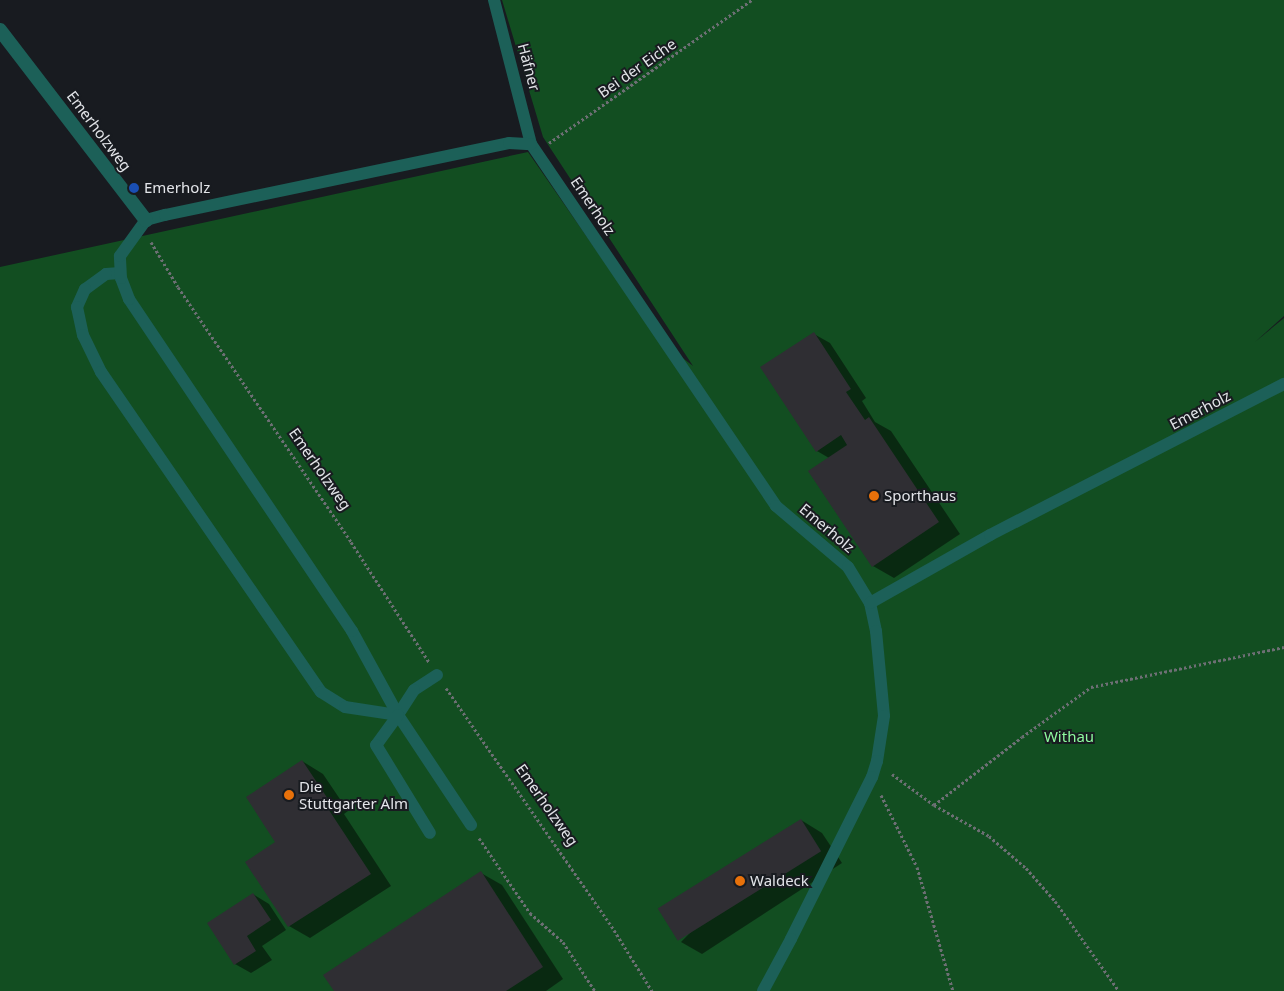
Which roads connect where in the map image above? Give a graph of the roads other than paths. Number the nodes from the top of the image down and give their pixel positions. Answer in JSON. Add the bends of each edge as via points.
{"nodes":[{"id":1,"x":494,"y":0,"type":"edge"},
{"id":2,"x":0,"y":30,"type":"edge"},
{"id":3,"x":530,"y":144,"type":"junction"},
{"id":4,"x":146,"y":220,"type":"junction"},
{"id":5,"x":120,"y":273,"type":"junction"},
{"id":6,"x":1284,"y":384,"type":"edge"},
{"id":7,"x":870,"y":603,"type":"junction"},
{"id":8,"x":437,"y":675,"type":"road end"},
{"id":9,"x":398,"y":715,"type":"junction"},
{"id":10,"x":471,"y":824,"type":"road end"},
{"id":11,"x":430,"y":833,"type":"dead end"},
{"id":12,"x":762,"y":991,"type":"edge"}],
"edges":[{"from":1,"to":3,"type":"lane","name":"Häfner"},
{"from":2,"to":4,"type":"street","name":"Emerholzweg"},
{"from":3,"to":4,"type":"lane","via":[[510,143]]},
{"from":3,"to":7,"type":"lane","name":"Emerholz","via":[[776,506],[848,567]]},
{"from":4,"to":5,"type":"lane","via":[[120,256]]},
{"from":5,"to":9,"type":"lane","via":[[129,299],[352,631]]},
{"from":5,"to":9,"type":"lane","via":[[106,274],[85,289],[77,307],[83,335],[101,372],[321,692],[346,707]]},
{"from":6,"to":7,"type":"lane","name":"Emerholz","via":[[990,535]]},
{"from":7,"to":12,"type":"lane","via":[[876,631],[884,716],[877,761],[872,777]]},
{"from":8,"to":9,"type":"lane","via":[[414,690]]},
{"from":9,"to":10,"type":"lane"},
{"from":9,"to":11,"type":"lane","via":[[376,745]]}]}
